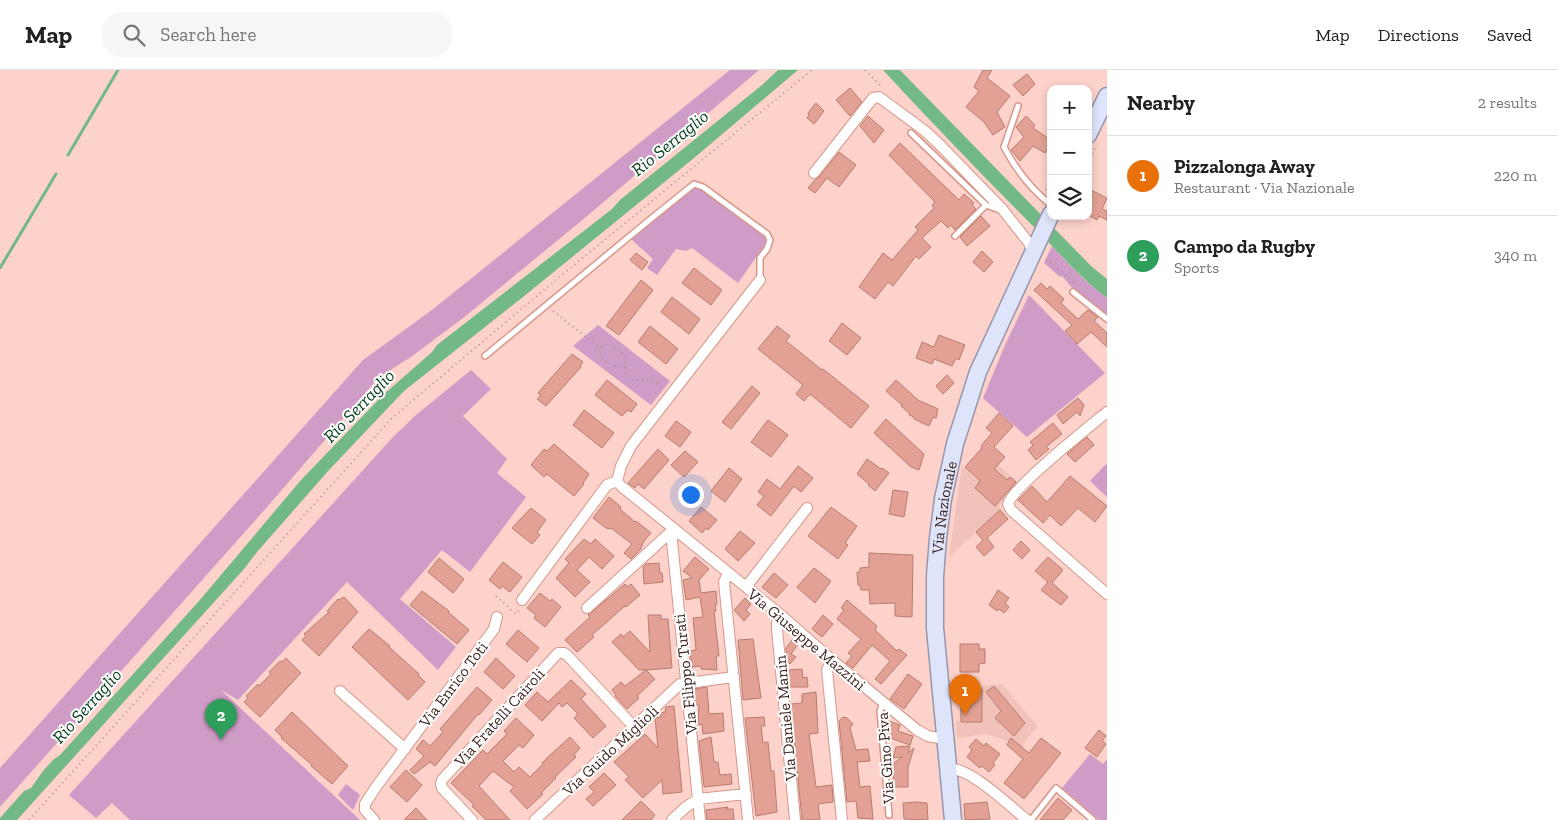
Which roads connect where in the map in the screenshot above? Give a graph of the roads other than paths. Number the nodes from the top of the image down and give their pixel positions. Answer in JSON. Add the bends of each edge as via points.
{"nodes":[{"id":1,"x":1107,"y":96,"type":"edge"},
{"id":2,"x":1018,"y":106,"type":"dead end"},
{"id":3,"x":1090,"y":130,"type":"edge"},
{"id":4,"x":911,"y":133,"type":"dead end"},
{"id":5,"x":814,"y":173,"type":"dead end"},
{"id":6,"x":986,"y":205,"type":"junction"},
{"id":7,"x":1047,"y":206,"type":"edge"},
{"id":8,"x":1003,"y":210,"type":"junction"},
{"id":9,"x":1047,"y":210,"type":"edge"},
{"id":10,"x":955,"y":236,"type":"dead end"},
{"id":11,"x":1035,"y":248,"type":"junction"},
{"id":12,"x":760,"y":280,"type":"joint"},
{"id":13,"x":1073,"y":292,"type":"dead end"},
{"id":14,"x":1107,"y":319,"type":"edge"},
{"id":15,"x":485,"y":356,"type":"dead end"},
{"id":16,"x":1107,"y":412,"type":"edge"},
{"id":17,"x":617,"y":481,"type":"junction"},
{"id":18,"x":806,"y":508,"type":"dead end"},
{"id":19,"x":674,"y":529,"type":"junction"},
{"id":20,"x":728,"y":573,"type":"junction"},
{"id":21,"x":746,"y":587,"type":"junction"},
{"id":22,"x":1107,"y":594,"type":"edge"},
{"id":23,"x":522,"y":600,"type":"dead end"},
{"id":24,"x":587,"y":608,"type":"dead end"},
{"id":25,"x":782,"y":616,"type":"junction"},
{"id":26,"x":497,"y":617,"type":"dead end"},
{"id":27,"x":832,"y":660,"type":"junction"},
{"id":28,"x":734,"y":677,"type":"junction"},
{"id":29,"x":685,"y":682,"type":"junction"},
{"id":30,"x":340,"y":691,"type":"dead end"},
{"id":31,"x":883,"y":702,"type":"junction"},
{"id":32,"x":634,"y":727,"type":"junction"},
{"id":33,"x":944,"y":739,"type":"junction"},
{"id":34,"x":405,"y":749,"type":"junction"},
{"id":35,"x":947,"y":769,"type":"junction"},
{"id":36,"x":746,"y":794,"type":"junction"},
{"id":37,"x":698,"y":799,"type":"junction"},
{"id":38,"x":890,"y":815,"type":"dead end"},
{"id":39,"x":374,"y":820,"type":"edge"},
{"id":40,"x":472,"y":820,"type":"edge"},
{"id":41,"x":535,"y":820,"type":"edge"},
{"id":42,"x":672,"y":820,"type":"edge"},
{"id":43,"x":700,"y":820,"type":"edge"},
{"id":44,"x":748,"y":820,"type":"edge"},
{"id":45,"x":795,"y":820,"type":"edge"},
{"id":46,"x":842,"y":820,"type":"edge"},
{"id":47,"x":952,"y":820,"type":"edge"},
{"id":48,"x":1027,"y":820,"type":"edge"},
{"id":49,"x":1031,"y":820,"type":"edge"},
{"id":50,"x":1092,"y":820,"type":"edge"}],
"edges":[{"from":1,"to":3,"type":"main road"},
{"from":2,"to":7,"type":"lane","via":[[1004,146]]},
{"from":4,"to":6,"type":"lane"},
{"from":5,"to":8,"type":"street","via":[[873,98],[879,97],[925,131]]},
{"from":6,"to":8,"type":"lane"},
{"from":6,"to":10,"type":"lane"},
{"from":8,"to":11,"type":"street"},
{"from":9,"to":11,"type":"main road","name":"Via Nazionale"},
{"from":11,"to":33,"type":"main road","name":"Via Nazionale","via":[[970,395],[943,499],[935,599]]},
{"from":12,"to":15,"type":"lane","via":[[760,258],[770,240],[767,234],[703,187],[694,184]]},
{"from":12,"to":17,"type":"street","via":[[631,446],[620,466]]},
{"from":13,"to":14,"type":"lane"},
{"from":16,"to":22,"type":"street","via":[[1028,480],[1010,497],[1008,504]]},
{"from":17,"to":19,"type":"street","name":"Via Giuseppe Mazzini"},
{"from":17,"to":23,"type":"street","via":[[607,485]]},
{"from":18,"to":21,"type":"street"},
{"from":19,"to":20,"type":"street","name":"Via Giuseppe Mazzini"},
{"from":19,"to":24,"type":"street"},
{"from":19,"to":29,"type":"street","name":"Via Filippo Turati","via":[[672,540]]},
{"from":20,"to":21,"type":"street","name":"Via Giuseppe Mazzini"},
{"from":20,"to":28,"type":"street","via":[[724,582]]},
{"from":21,"to":25,"type":"street","name":"Via Giuseppe Mazzini"},
{"from":25,"to":27,"type":"street","name":"Via Giuseppe Mazzini"},
{"from":25,"to":45,"type":"street","name":"Via Daniele Manin","via":[[777,629]]},
{"from":26,"to":34,"type":"street","name":"Via Enrico Toti","via":[[494,629]]},
{"from":27,"to":31,"type":"street","name":"Via Giuseppe Mazzini"},
{"from":27,"to":46,"type":"street","via":[[827,670]]},
{"from":28,"to":29,"type":"street"},
{"from":28,"to":36,"type":"street"},
{"from":29,"to":32,"type":"street","name":"Via Guido Miglioli"},
{"from":29,"to":37,"type":"street","name":"Via Filippo Turati"},
{"from":30,"to":34,"type":"street"},
{"from":31,"to":33,"type":"street","name":"Via Giuseppe Mazzini","via":[[928,736]]},
{"from":31,"to":38,"type":"lane","name":"Via Gino Piva","via":[[880,711]]},
{"from":32,"to":40,"type":"street","name":"Via Fratelli Cairoli","via":[[568,656],[561,653],[552,658],[440,784]]},
{"from":32,"to":41,"type":"street","name":"Via Guido Miglioli"},
{"from":33,"to":35,"type":"main road","name":"Via Nazionale"},
{"from":34,"to":39,"type":"street","name":"Via Enrico Toti","via":[[365,804],[365,810]]},
{"from":35,"to":47,"type":"main road","name":"Via Nazionale"},
{"from":35,"to":48,"type":"street","via":[[972,776]]},
{"from":36,"to":37,"type":"street"},
{"from":36,"to":44,"type":"street"},
{"from":37,"to":42,"type":"street"},
{"from":37,"to":43,"type":"street","name":"Via Filippo Turati"},
{"from":49,"to":50,"type":"lane","via":[[1056,788]]}]}
